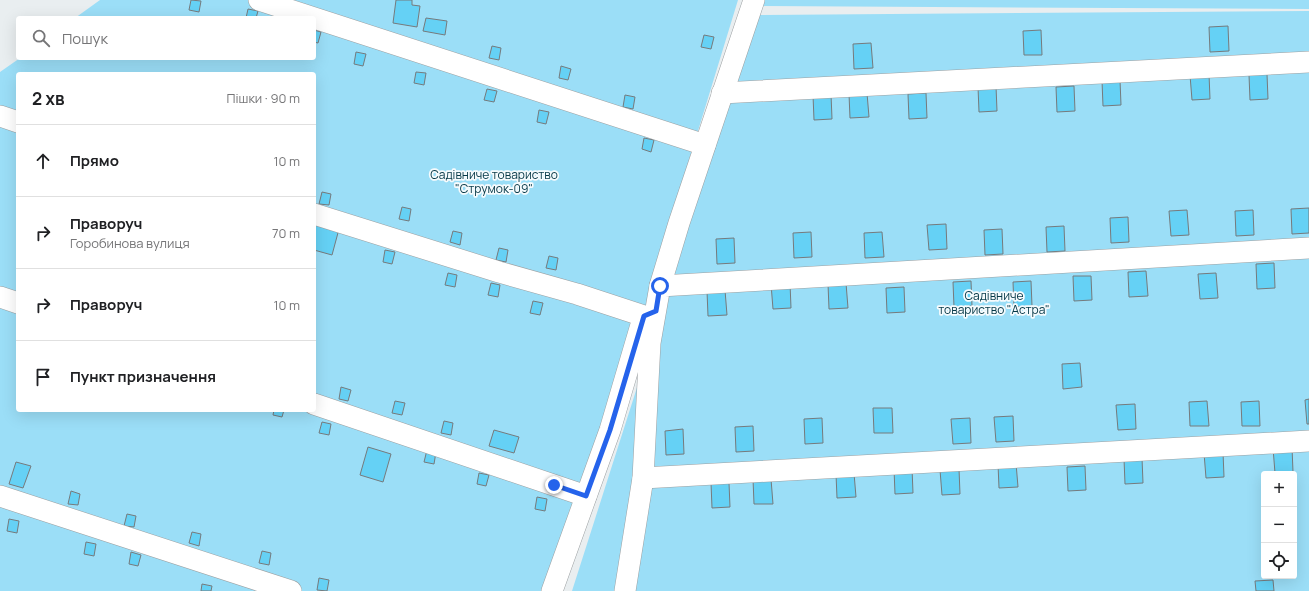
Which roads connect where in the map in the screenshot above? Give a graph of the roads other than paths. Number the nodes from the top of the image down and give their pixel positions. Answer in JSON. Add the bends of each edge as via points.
{"nodes":[{"id":1,"x":259,"y":0,"type":"edge"},
{"id":2,"x":754,"y":0,"type":"edge"},
{"id":3,"x":308,"y":16,"type":"edge"},
{"id":4,"x":316,"y":19,"type":"edge"},
{"id":5,"x":1309,"y":62,"type":"edge"},
{"id":6,"x":722,"y":93,"type":"junction"},
{"id":7,"x":0,"y":116,"type":"edge"},
{"id":8,"x":16,"y":121,"type":"edge"},
{"id":9,"x":705,"y":145,"type":"junction"},
{"id":10,"x":316,"y":215,"type":"edge"},
{"id":11,"x":1309,"y":248,"type":"edge"},
{"id":12,"x":660,"y":286,"type":"junction"},
{"id":13,"x":0,"y":297,"type":"edge"},
{"id":14,"x":16,"y":303,"type":"edge"},
{"id":15,"x":650,"y":314,"type":"junction"},
{"id":16,"x":316,"y":405,"type":"edge"},
{"id":17,"x":1309,"y":441,"type":"edge"},
{"id":18,"x":643,"y":478,"type":"junction"},
{"id":19,"x":0,"y":496,"type":"edge"},
{"id":20,"x":586,"y":496,"type":"junction"},
{"id":21,"x":291,"y":591,"type":"edge"},
{"id":22,"x":552,"y":591,"type":"edge"},
{"id":23,"x":625,"y":591,"type":"edge"}],
"edges":[{"from":1,"to":3,"type":"street"},
{"from":2,"to":6,"type":"street"},
{"from":4,"to":9,"type":"street"},
{"from":5,"to":6,"type":"street"},
{"from":6,"to":9,"type":"street"},
{"from":7,"to":8,"type":"street"},
{"from":9,"to":12,"type":"street"},
{"from":10,"to":15,"type":"street","via":[[499,272]]},
{"from":11,"to":12,"type":"street"},
{"from":12,"to":15,"type":"street"},
{"from":13,"to":14,"type":"street"},
{"from":15,"to":18,"type":"street"},
{"from":15,"to":20,"type":"street"},
{"from":16,"to":20,"type":"street"},
{"from":17,"to":18,"type":"street"},
{"from":18,"to":23,"type":"street"},
{"from":19,"to":21,"type":"street"},
{"from":20,"to":22,"type":"street"}]}
